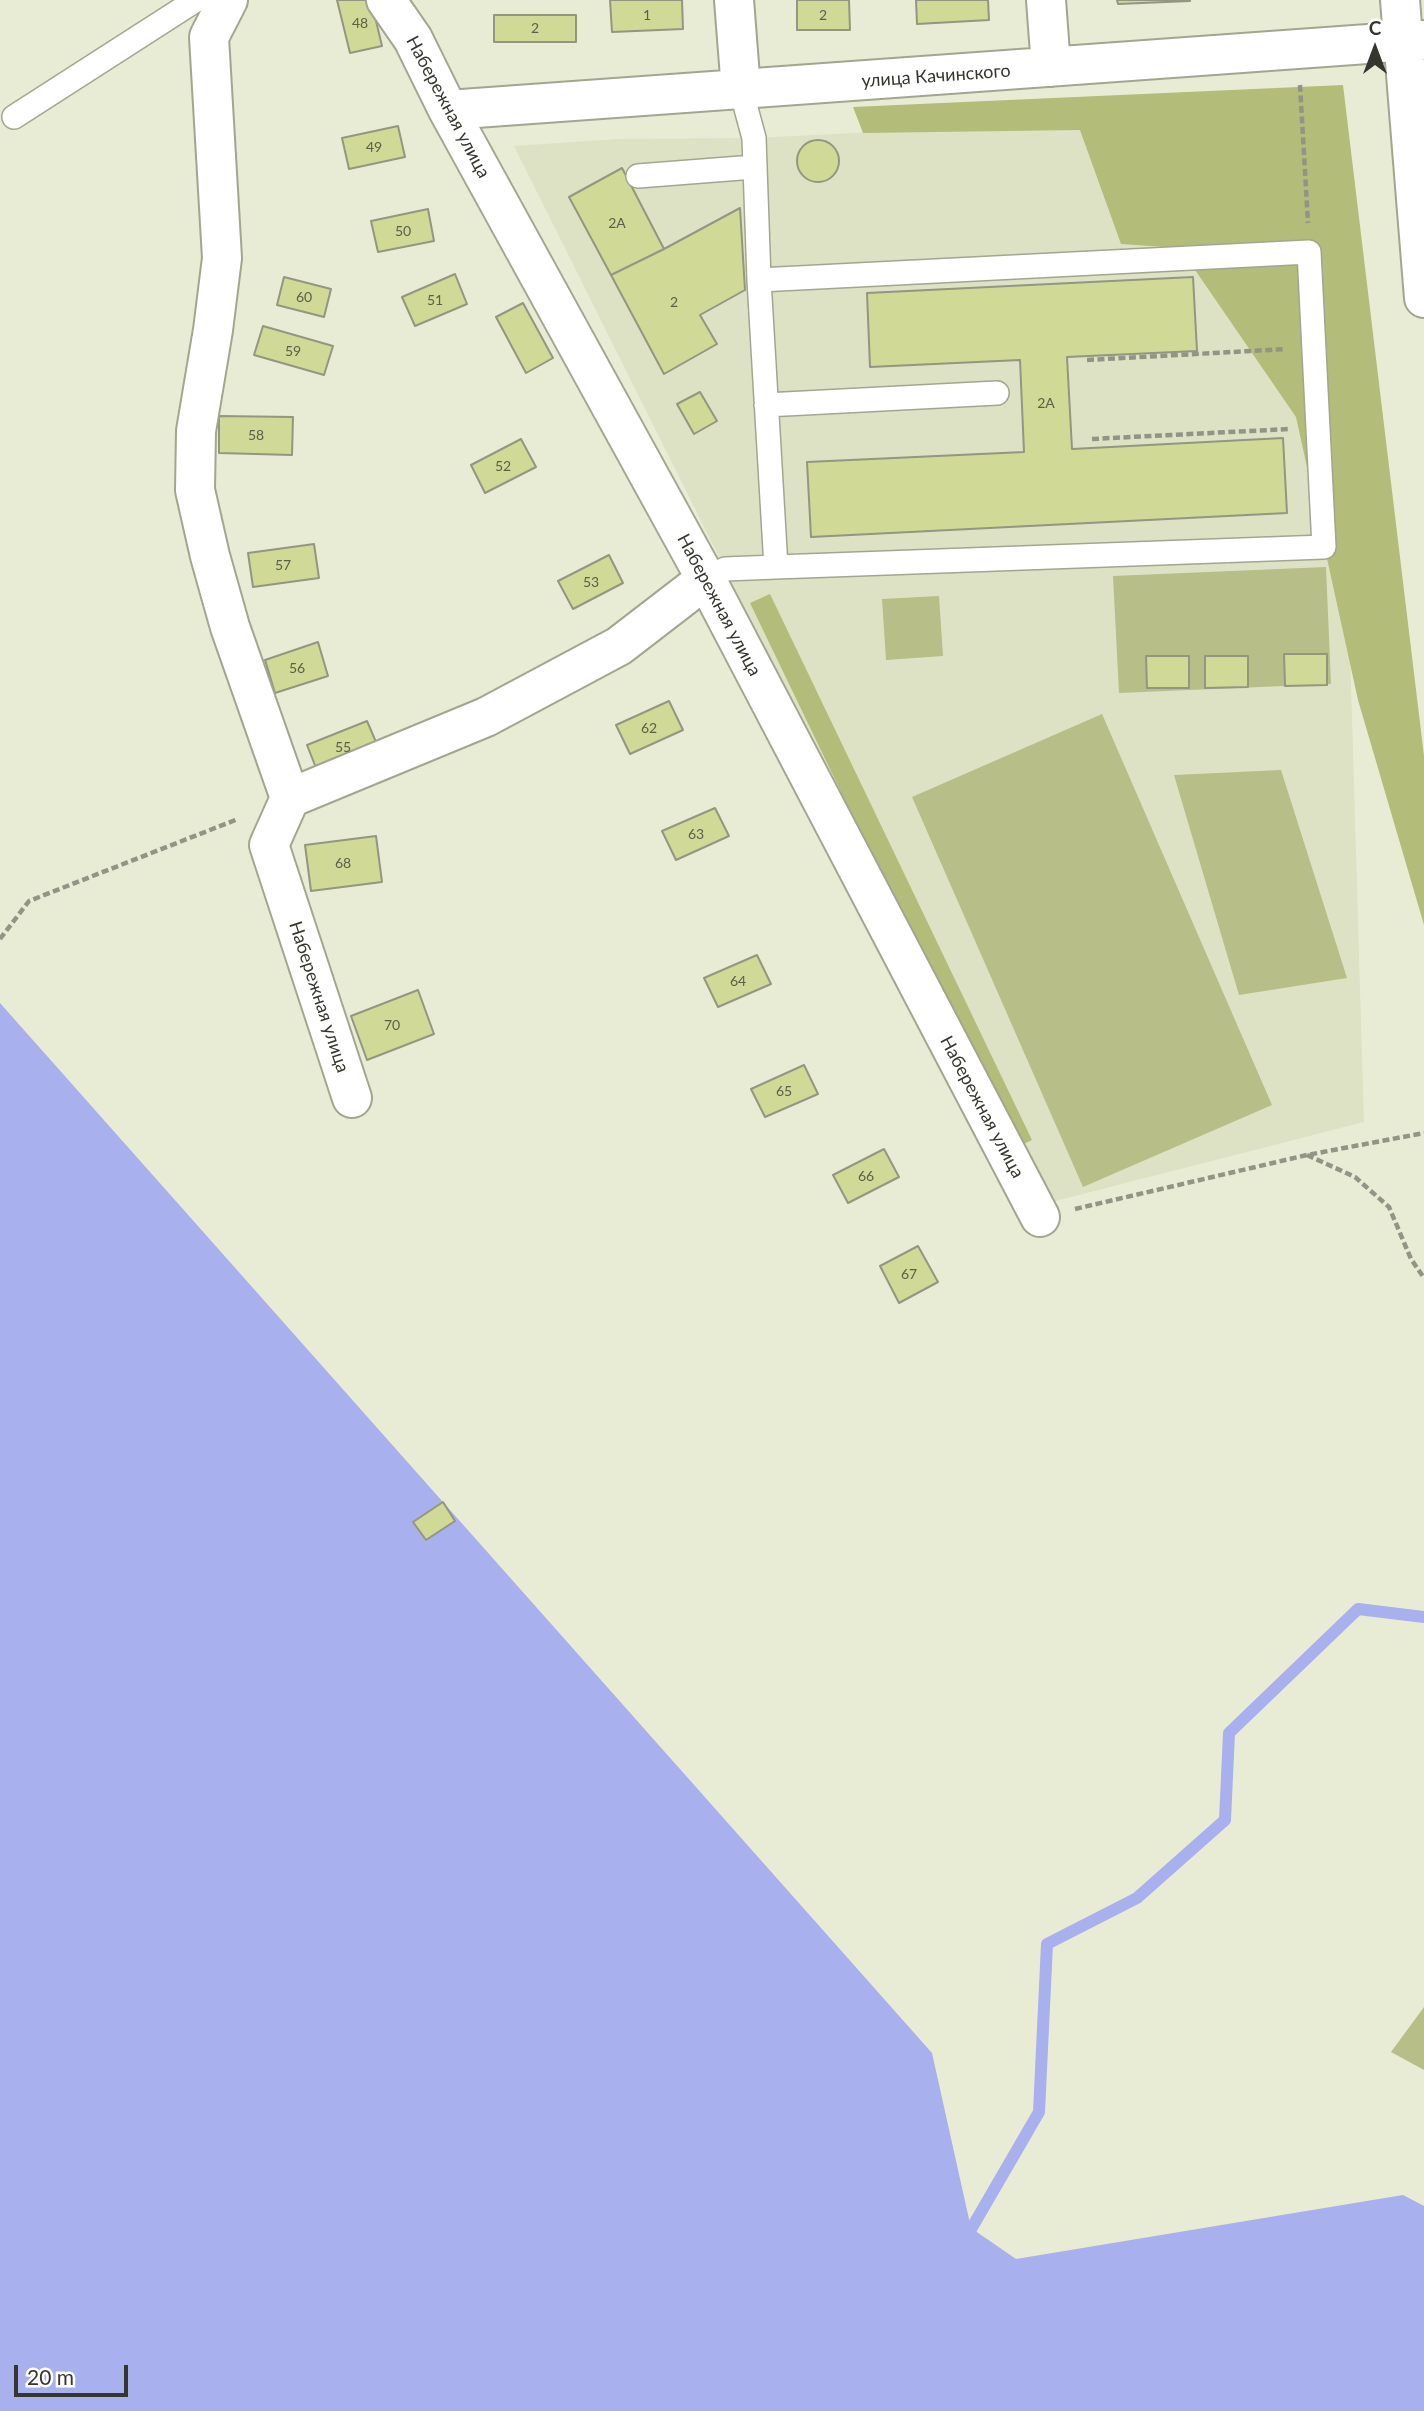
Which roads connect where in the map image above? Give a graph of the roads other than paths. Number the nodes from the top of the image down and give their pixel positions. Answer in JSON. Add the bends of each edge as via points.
{"nodes":[{"id":1,"x":196,"y":0,"type":"edge"},
{"id":2,"x":228,"y":0,"type":"edge"},
{"id":3,"x":386,"y":0,"type":"edge"},
{"id":4,"x":411,"y":0,"type":"edge"},
{"id":5,"x":734,"y":0,"type":"edge"},
{"id":6,"x":1046,"y":0,"type":"edge"},
{"id":7,"x":1401,"y":0,"type":"edge"},
{"id":8,"x":413,"y":39,"type":"junction"},
{"id":9,"x":1414,"y":41,"type":"edge"},
{"id":10,"x":1051,"y":67,"type":"junction"},
{"id":11,"x":741,"y":90,"type":"junction"},
{"id":12,"x":448,"y":110,"type":"junction"},
{"id":13,"x":14,"y":117,"type":"dead end"},
{"id":14,"x":754,"y":167,"type":"junction"},
{"id":15,"x":638,"y":176,"type":"dead end"},
{"id":16,"x":759,"y":280,"type":"junction"},
{"id":17,"x":1424,"y":298,"type":"edge"},
{"id":18,"x":998,"y":393,"type":"dead end"},
{"id":19,"x":766,"y":405,"type":"junction"},
{"id":20,"x":776,"y":567,"type":"junction"},
{"id":21,"x":706,"y":579,"type":"junction"},
{"id":22,"x":290,"y":798,"type":"junction"},
{"id":23,"x":352,"y":1098,"type":"dead end"},
{"id":24,"x":1040,"y":1217,"type":"road end"}],
"edges":[{"from":1,"to":13,"type":"lane"},
{"from":2,"to":22,"type":"street","via":[[209,37],[222,258],[196,431],[195,490],[230,627]]},
{"from":3,"to":8,"type":"street","name":"Набережная улица"},
{"from":4,"to":8,"type":"street"},
{"from":5,"to":11,"type":"street"},
{"from":6,"to":10,"type":"street"},
{"from":7,"to":9,"type":"street"},
{"from":8,"to":12,"type":"street","name":"Набережная улица"},
{"from":9,"to":10,"type":"street","name":"улица Качинского"},
{"from":9,"to":17,"type":"street"},
{"from":10,"to":11,"type":"street","name":"улица Качинского"},
{"from":11,"to":12,"type":"street","name":"улица Качинского"},
{"from":11,"to":14,"type":"lane","via":[[754,138]]},
{"from":12,"to":21,"type":"street","name":"Набережная улица"},
{"from":14,"to":15,"type":"lane"},
{"from":14,"to":16,"type":"lane"},
{"from":16,"to":19,"type":"lane"},
{"from":16,"to":20,"type":"lane","via":[[1309,252],[1324,547],[1040,567]]},
{"from":18,"to":19,"type":"lane"},
{"from":19,"to":20,"type":"lane"},
{"from":20,"to":21,"type":"lane","via":[[725,569]]},
{"from":21,"to":22,"type":"street","via":[[619,646],[486,717]]},
{"from":21,"to":24,"type":"street","name":"Набережная улица"},
{"from":22,"to":23,"type":"street","name":"Набережная улица","via":[[269,845]]}]}
